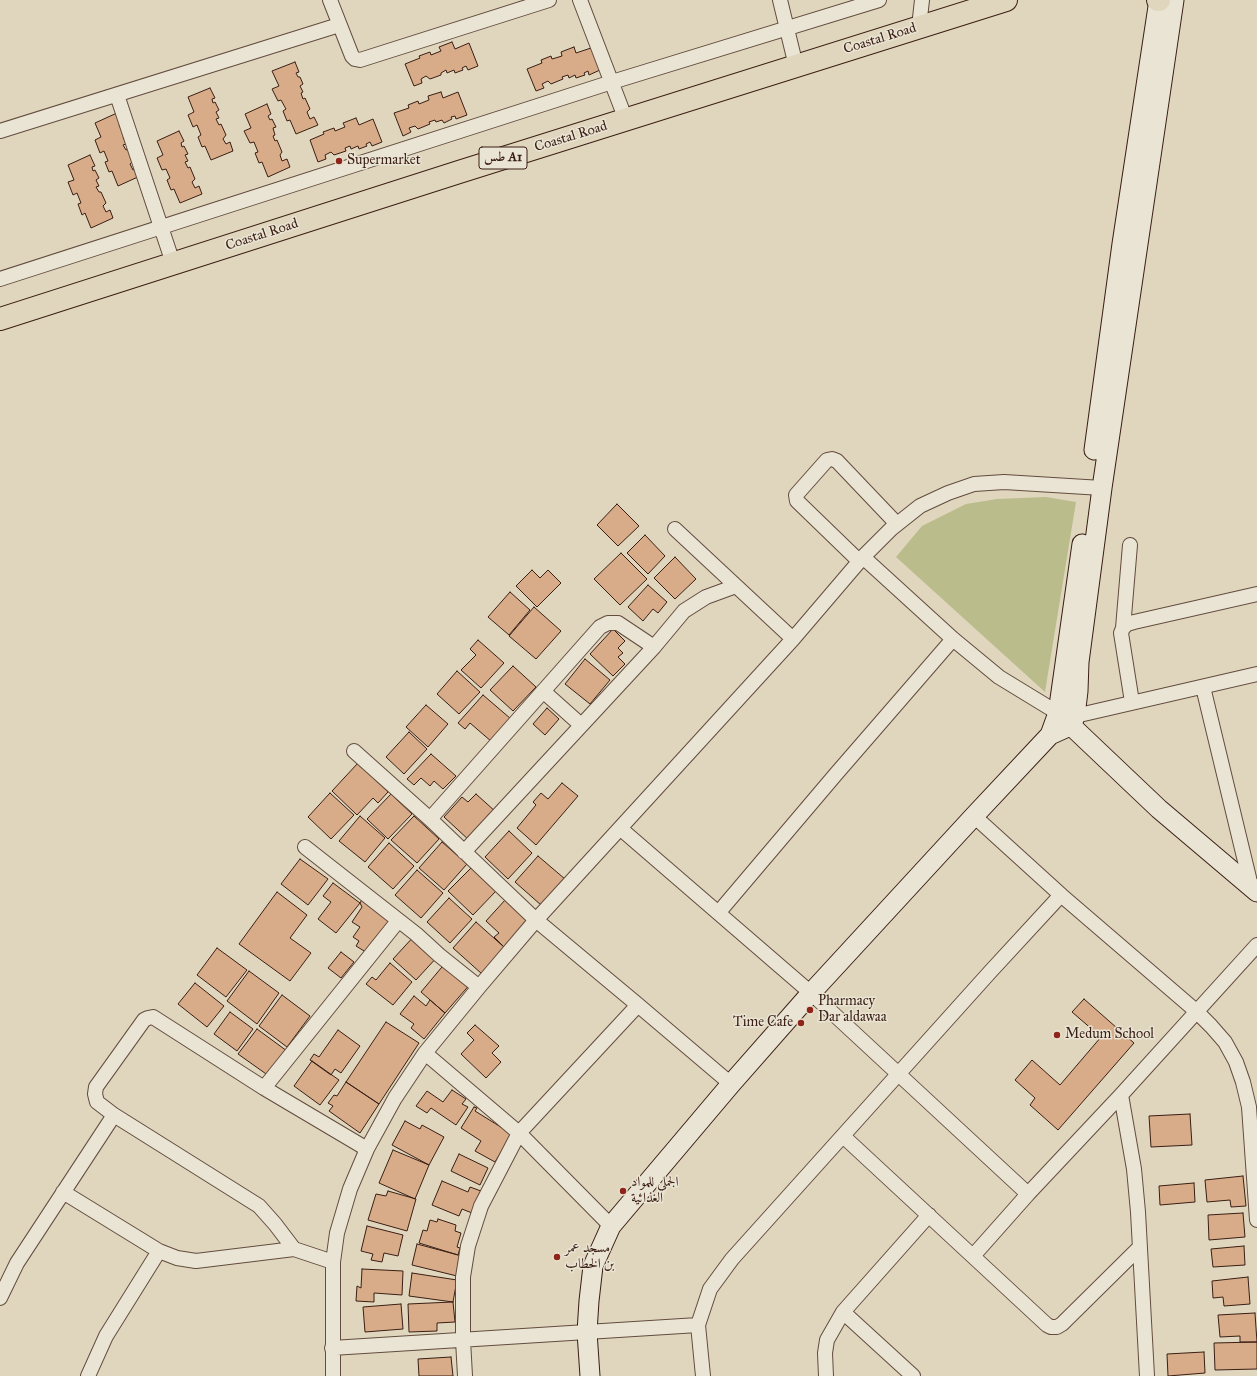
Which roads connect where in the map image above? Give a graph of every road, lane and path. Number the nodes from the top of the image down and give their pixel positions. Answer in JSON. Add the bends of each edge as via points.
{"nodes":[{"id":1,"x":330,"y":0,"type":"edge"},
{"id":2,"x":549,"y":0,"type":"edge"},
{"id":3,"x":580,"y":0,"type":"edge"},
{"id":4,"x":780,"y":0,"type":"edge"},
{"id":5,"x":879,"y":0,"type":"edge"},
{"id":6,"x":922,"y":0,"type":"edge"},
{"id":7,"x":1006,"y":0,"type":"edge"},
{"id":8,"x":1159,"y":0,"type":"edge"},
{"id":9,"x":1174,"y":0,"type":"edge"},
{"id":10,"x":339,"y":25,"type":"junction"},
{"id":11,"x":919,"y":27,"type":"junction"},
{"id":12,"x":787,"y":28,"type":"junction"},
{"id":13,"x":796,"y":66,"type":"junction"},
{"id":14,"x":612,"y":82,"type":"junction"},
{"id":15,"x":117,"y":95,"type":"junction"},
{"id":16,"x":626,"y":120,"type":"junction"},
{"id":17,"x":0,"y":131,"type":"edge"},
{"id":18,"x":161,"y":228,"type":"junction"},
{"id":19,"x":173,"y":263,"type":"junction"},
{"id":20,"x":0,"y":279,"type":"edge"},
{"id":21,"x":0,"y":319,"type":"edge"},
{"id":22,"x":1096,"y":488,"type":"junction"},
{"id":23,"x":897,"y":524,"type":"junction"},
{"id":24,"x":674,"y":529,"type":"dead end"},
{"id":25,"x":1130,"y":545,"type":"dead end"},
{"id":26,"x":861,"y":559,"type":"junction"},
{"id":27,"x":736,"y":586,"type":"junction"},
{"id":28,"x":1257,"y":594,"type":"edge"},
{"id":29,"x":1123,"y":628,"type":"junction"},
{"id":30,"x":953,"y":639,"type":"junction"},
{"id":31,"x":793,"y":640,"type":"junction"},
{"id":32,"x":654,"y":646,"type":"junction"},
{"id":33,"x":1257,"y":674,"type":"edge"},
{"id":34,"x":1203,"y":687,"type":"junction"},
{"id":35,"x":543,"y":691,"type":"junction"},
{"id":36,"x":1132,"y":702,"type":"junction"},
{"id":37,"x":1068,"y":718,"type":"junction"},
{"id":38,"x":581,"y":725,"type":"junction"},
{"id":39,"x":354,"y":751,"type":"dead end"},
{"id":40,"x":974,"y":816,"type":"junction"},
{"id":41,"x":430,"y":819,"type":"junction"},
{"id":42,"x":621,"y":829,"type":"junction"},
{"id":43,"x":305,"y":847,"type":"dead end"},
{"id":44,"x":464,"y":852,"type":"junction"},
{"id":45,"x":1254,"y":889,"type":"edge"},
{"id":46,"x":1061,"y":895,"type":"junction"},
{"id":47,"x":719,"y":912,"type":"junction"},
{"id":48,"x":536,"y":920,"type":"junction"},
{"id":49,"x":398,"y":921,"type":"junction"},
{"id":50,"x":1257,"y":944,"type":"edge"},
{"id":51,"x":479,"y":987,"type":"junction"},
{"id":52,"x":812,"y":993,"type":"junction"},
{"id":53,"x":638,"y":1005,"type":"junction"},
{"id":54,"x":1196,"y":1011,"type":"junction"},
{"id":55,"x":425,"y":1053,"type":"junction"},
{"id":56,"x":899,"y":1074,"type":"junction"},
{"id":57,"x":731,"y":1084,"type":"junction"},
{"id":58,"x":264,"y":1088,"type":"junction"},
{"id":59,"x":1121,"y":1095,"type":"junction"},
{"id":60,"x":114,"y":1115,"type":"junction"},
{"id":61,"x":519,"y":1133,"type":"junction"},
{"id":62,"x":843,"y":1136,"type":"junction"},
{"id":63,"x":367,"y":1149,"type":"junction"},
{"id":64,"x":64,"y":1192,"type":"junction"},
{"id":65,"x":1028,"y":1194,"type":"junction"},
{"id":66,"x":929,"y":1215,"type":"junction"},
{"id":67,"x":1257,"y":1220,"type":"edge"},
{"id":68,"x":611,"y":1226,"type":"junction"},
{"id":69,"x":1140,"y":1247,"type":"junction"},
{"id":70,"x":294,"y":1249,"type":"junction"},
{"id":71,"x":159,"y":1251,"type":"junction"},
{"id":72,"x":973,"y":1256,"type":"junction"},
{"id":73,"x":333,"y":1262,"type":"junction"},
{"id":74,"x":0,"y":1298,"type":"edge"},
{"id":75,"x":843,"y":1312,"type":"junction"},
{"id":76,"x":698,"y":1326,"type":"junction"},
{"id":77,"x":587,"y":1332,"type":"junction"},
{"id":78,"x":463,"y":1340,"type":"junction"},
{"id":79,"x":332,"y":1348,"type":"junction"},
{"id":80,"x":88,"y":1376,"type":"edge"},
{"id":81,"x":333,"y":1376,"type":"edge"},
{"id":82,"x":465,"y":1376,"type":"edge"},
{"id":83,"x":590,"y":1376,"type":"edge"},
{"id":84,"x":703,"y":1376,"type":"edge"},
{"id":85,"x":826,"y":1376,"type":"edge"},
{"id":86,"x":913,"y":1376,"type":"edge"},
{"id":87,"x":1147,"y":1376,"type":"edge"}],
"edges":[{"from":1,"to":10,"type":"street"},
{"from":2,"to":10,"type":"street","via":[[360,60],[352,56]]},
{"from":3,"to":14,"type":"street"},
{"from":4,"to":12,"type":"street"},
{"from":5,"to":12,"type":"street"},
{"from":6,"to":11,"type":"street"},
{"from":7,"to":11,"type":"highway","name":"Coastal Road","number":"طس A1"},
{"from":8,"to":22,"type":"main road","via":[[1106,355]]},
{"from":9,"to":22,"type":"main road"},
{"from":10,"to":15,"type":"street"},
{"from":11,"to":13,"type":"highway","name":"Coastal Road","number":"طس A1"},
{"from":12,"to":13,"type":"street"},
{"from":12,"to":14,"type":"street"},
{"from":13,"to":16,"type":"highway","name":"Coastal Road","number":"طس A1"},
{"from":14,"to":16,"type":"street"},
{"from":14,"to":18,"type":"street"},
{"from":15,"to":17,"type":"street"},
{"from":15,"to":18,"type":"street"},
{"from":16,"to":19,"type":"highway","name":"Coastal Road","number":"طس A1"},
{"from":18,"to":19,"type":"street"},
{"from":18,"to":20,"type":"street"},
{"from":19,"to":21,"type":"highway","name":"Coastal Road","number":"طس A1"},
{"from":22,"to":23,"type":"street","via":[[1004,482],[974,484],[920,506]]},
{"from":22,"to":37,"type":"main road"},
{"from":23,"to":26,"type":"street"},
{"from":23,"to":26,"type":"street","via":[[837,461],[827,460],[796,494],[797,501]]},
{"from":24,"to":27,"type":"street"},
{"from":25,"to":29,"type":"street"},
{"from":26,"to":30,"type":"street"},
{"from":26,"to":31,"type":"street"},
{"from":27,"to":31,"type":"street"},
{"from":27,"to":32,"type":"street","via":[[706,597],[684,611]]},
{"from":28,"to":29,"type":"street","via":[[1134,622]]},
{"from":29,"to":36,"type":"street","via":[[1121,633]]},
{"from":30,"to":37,"type":"street","via":[[999,677]]},
{"from":30,"to":47,"type":"street"},
{"from":31,"to":42,"type":"street"},
{"from":32,"to":35,"type":"street","via":[[618,623],[608,623],[600,628]]},
{"from":32,"to":38,"type":"street"},
{"from":33,"to":34,"type":"street"},
{"from":34,"to":36,"type":"street"},
{"from":34,"to":45,"type":"street"},
{"from":35,"to":38,"type":"street"},
{"from":35,"to":41,"type":"street"},
{"from":36,"to":37,"type":"street"},
{"from":37,"to":40,"type":"main road"},
{"from":37,"to":45,"type":"main road","via":[[1159,808]]},
{"from":38,"to":44,"type":"street"},
{"from":39,"to":41,"type":"street"},
{"from":40,"to":46,"type":"street"},
{"from":40,"to":52,"type":"main road"},
{"from":41,"to":44,"type":"street"},
{"from":42,"to":47,"type":"street"},
{"from":42,"to":48,"type":"street"},
{"from":43,"to":49,"type":"street"},
{"from":44,"to":48,"type":"street"},
{"from":46,"to":54,"type":"street"},
{"from":46,"to":56,"type":"street"},
{"from":47,"to":52,"type":"street"},
{"from":48,"to":51,"type":"street"},
{"from":48,"to":53,"type":"street"},
{"from":49,"to":51,"type":"street"},
{"from":49,"to":58,"type":"street"},
{"from":50,"to":54,"type":"street"},
{"from":51,"to":55,"type":"street"},
{"from":52,"to":56,"type":"street"},
{"from":52,"to":57,"type":"main road"},
{"from":53,"to":57,"type":"street"},
{"from":53,"to":61,"type":"street"},
{"from":54,"to":59,"type":"street"},
{"from":54,"to":67,"type":"street","via":[[1225,1042],[1243,1082],[1249,1107]]},
{"from":55,"to":61,"type":"street"},
{"from":55,"to":63,"type":"street","via":[[395,1098]]},
{"from":56,"to":62,"type":"street"},
{"from":56,"to":65,"type":"street"},
{"from":57,"to":68,"type":"main road"},
{"from":58,"to":60,"type":"street","via":[[153,1017],[144,1020],[96,1087],[97,1102]]},
{"from":58,"to":63,"type":"street"},
{"from":59,"to":65,"type":"street"},
{"from":59,"to":69,"type":"street","via":[[1134,1169]]},
{"from":60,"to":64,"type":"street"},
{"from":60,"to":70,"type":"street","via":[[259,1206]]},
{"from":61,"to":68,"type":"street"},
{"from":61,"to":78,"type":"street","via":[[481,1206],[468,1246],[463,1277]]},
{"from":62,"to":66,"type":"street"},
{"from":62,"to":76,"type":"street","via":[[732,1259],[710,1289]]},
{"from":63,"to":73,"type":"street","via":[[350,1189],[337,1233]]},
{"from":64,"to":71,"type":"street"},
{"from":64,"to":74,"type":"street","via":[[17,1263]]},
{"from":65,"to":72,"type":"street"},
{"from":66,"to":72,"type":"street"},
{"from":66,"to":75,"type":"street"},
{"from":68,"to":77,"type":"main road","via":[[593,1266]]},
{"from":69,"to":72,"type":"street","via":[[1057,1327],[1047,1325]]},
{"from":69,"to":87,"type":"street"},
{"from":70,"to":71,"type":"street","via":[[196,1261],[177,1258]]},
{"from":70,"to":73,"type":"street"},
{"from":71,"to":80,"type":"street","via":[[106,1336]]},
{"from":73,"to":79,"type":"street"},
{"from":75,"to":85,"type":"street","via":[[827,1340]]},
{"from":75,"to":86,"type":"street"},
{"from":76,"to":77,"type":"street"},
{"from":76,"to":84,"type":"street"},
{"from":77,"to":78,"type":"street"},
{"from":77,"to":83,"type":"main road"},
{"from":78,"to":79,"type":"street"},
{"from":78,"to":82,"type":"street"},
{"from":79,"to":81,"type":"street"}]}
